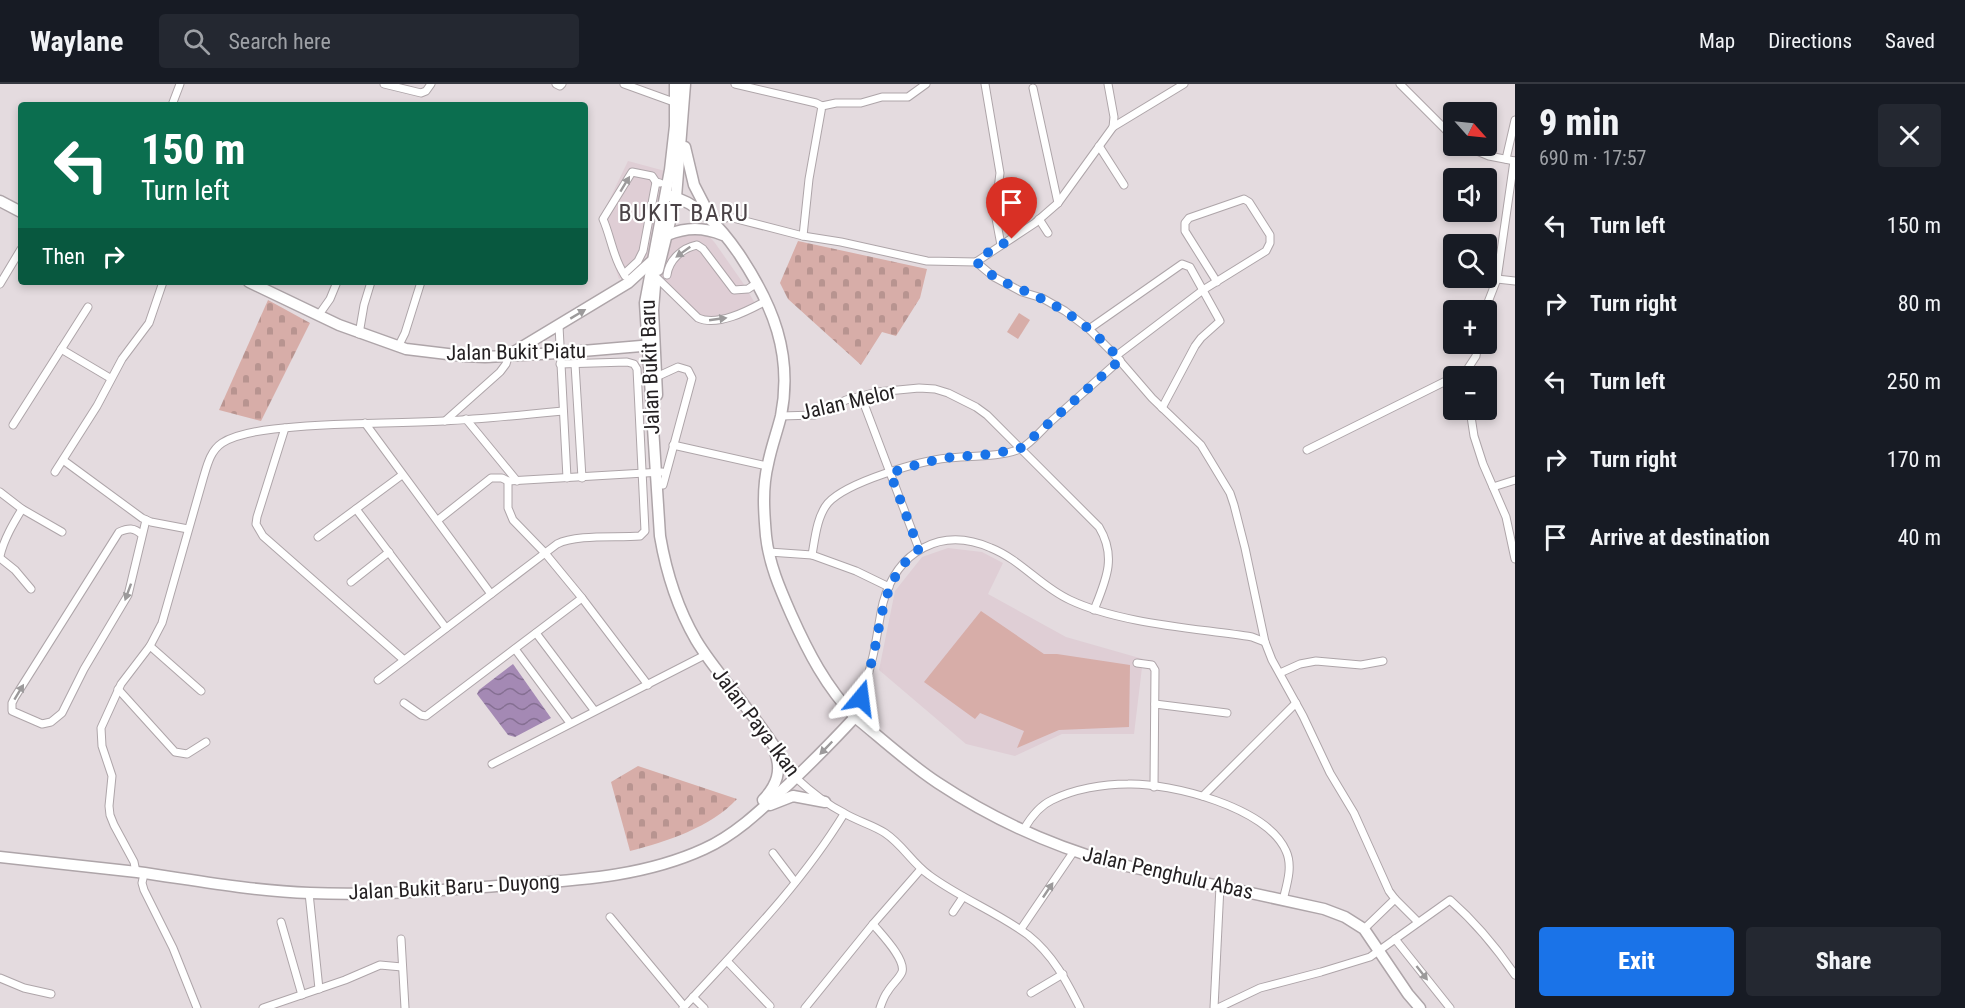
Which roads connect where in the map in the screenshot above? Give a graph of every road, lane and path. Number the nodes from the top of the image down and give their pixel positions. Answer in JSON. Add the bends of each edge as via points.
{"nodes":[{"id":1,"x":180,"y":84,"type":"edge"},
{"id":2,"x":384,"y":84,"type":"edge"},
{"id":3,"x":431,"y":84,"type":"edge"},
{"id":4,"x":556,"y":84,"type":"edge"},
{"id":5,"x":562,"y":84,"type":"edge"},
{"id":6,"x":624,"y":84,"type":"edge"},
{"id":7,"x":675,"y":84,"type":"edge"},
{"id":8,"x":685,"y":84,"type":"edge"},
{"id":9,"x":735,"y":84,"type":"edge"},
{"id":10,"x":926,"y":84,"type":"edge"},
{"id":11,"x":986,"y":84,"type":"edge"},
{"id":12,"x":1108,"y":84,"type":"edge"},
{"id":13,"x":1184,"y":84,"type":"edge"},
{"id":14,"x":1400,"y":84,"type":"edge"},
{"id":15,"x":1034,"y":88,"type":"dead end"},
{"id":16,"x":173,"y":102,"type":"edge"},
{"id":17,"x":680,"y":102,"type":"junction"},
{"id":18,"x":819,"y":104,"type":"junction"},
{"id":19,"x":1515,"y":120,"type":"edge"},
{"id":20,"x":683,"y":122,"type":"junction"},
{"id":21,"x":1113,"y":127,"type":"junction"},
{"id":22,"x":1443,"y":127,"type":"edge"},
{"id":23,"x":1099,"y":146,"type":"junction"},
{"id":24,"x":1489,"y":156,"type":"edge"},
{"id":25,"x":1512,"y":160,"type":"edge"},
{"id":26,"x":656,"y":182,"type":"junction"},
{"id":27,"x":1124,"y":185,"type":"dead end"},
{"id":28,"x":670,"y":192,"type":"junction"},
{"id":29,"x":0,"y":201,"type":"edge"},
{"id":30,"x":1058,"y":203,"type":"junction"},
{"id":31,"x":18,"y":210,"type":"edge"},
{"id":32,"x":1039,"y":219,"type":"junction"},
{"id":33,"x":714,"y":222,"type":"junction"},
{"id":34,"x":1047,"y":233,"type":"dead end"},
{"id":35,"x":667,"y":235,"type":"junction"},
{"id":36,"x":803,"y":236,"type":"junction"},
{"id":37,"x":726,"y":237,"type":"junction"},
{"id":38,"x":1001,"y":245,"type":"junction"},
{"id":39,"x":18,"y":254,"type":"edge"},
{"id":40,"x":653,"y":258,"type":"junction"},
{"id":41,"x":976,"y":262,"type":"junction"},
{"id":42,"x":661,"y":276,"type":"junction"},
{"id":43,"x":626,"y":279,"type":"junction"},
{"id":44,"x":1497,"y":279,"type":"joint"},
{"id":45,"x":1515,"y":281,"type":"edge"},
{"id":46,"x":1217,"y":282,"type":"junction"},
{"id":47,"x":757,"y":283,"type":"junction"},
{"id":48,"x":0,"y":284,"type":"edge"},
{"id":49,"x":162,"y":285,"type":"edge"},
{"id":50,"x":255,"y":285,"type":"edge"},
{"id":51,"x":336,"y":285,"type":"edge"},
{"id":52,"x":370,"y":285,"type":"edge"},
{"id":53,"x":420,"y":285,"type":"edge"},
{"id":54,"x":1203,"y":290,"type":"junction"},
{"id":55,"x":766,"y":301,"type":"junction"},
{"id":56,"x":88,"y":308,"type":"dead end"},
{"id":57,"x":318,"y":316,"type":"junction"},
{"id":58,"x":559,"y":326,"type":"junction"},
{"id":59,"x":1089,"y":329,"type":"junction"},
{"id":60,"x":359,"y":334,"type":"junction"},
{"id":61,"x":650,"y":346,"type":"junction"},
{"id":62,"x":398,"y":347,"type":"junction"},
{"id":63,"x":61,"y":349,"type":"junction"},
{"id":64,"x":509,"y":354,"type":"junction"},
{"id":65,"x":1118,"y":358,"type":"junction"},
{"id":66,"x":560,"y":359,"type":"junction"},
{"id":67,"x":575,"y":364,"type":"junction"},
{"id":68,"x":110,"y":378,"type":"junction"},
{"id":69,"x":652,"y":378,"type":"junction"},
{"id":70,"x":1443,"y":382,"type":"edge"},
{"id":71,"x":861,"y":396,"type":"junction"},
{"id":72,"x":1162,"y":408,"type":"junction"},
{"id":73,"x":563,"y":411,"type":"junction"},
{"id":74,"x":781,"y":416,"type":"junction"},
{"id":75,"x":466,"y":419,"type":"junction"},
{"id":76,"x":1472,"y":420,"type":"edge"},
{"id":77,"x":445,"y":421,"type":"junction"},
{"id":78,"x":365,"y":423,"type":"junction"},
{"id":79,"x":13,"y":425,"type":"dead end"},
{"id":80,"x":285,"y":428,"type":"junction"},
{"id":81,"x":673,"y":446,"type":"junction"},
{"id":82,"x":1021,"y":448,"type":"junction"},
{"id":83,"x":1307,"y":450,"type":"dead end"},
{"id":84,"x":63,"y":460,"type":"junction"},
{"id":85,"x":767,"y":466,"type":"junction"},
{"id":86,"x":55,"y":472,"type":"dead end"},
{"id":87,"x":659,"y":473,"type":"junction"},
{"id":88,"x":890,"y":473,"type":"junction"},
{"id":89,"x":643,"y":474,"type":"junction"},
{"id":90,"x":402,"y":475,"type":"junction"},
{"id":91,"x":567,"y":478,"type":"junction"},
{"id":92,"x":582,"y":478,"type":"junction"},
{"id":93,"x":1515,"y":480,"type":"edge"},
{"id":94,"x":517,"y":481,"type":"junction"},
{"id":95,"x":508,"y":482,"type":"junction"},
{"id":96,"x":663,"y":485,"type":"junction"},
{"id":97,"x":1493,"y":487,"type":"junction"},
{"id":98,"x":0,"y":492,"type":"edge"},
{"id":99,"x":22,"y":509,"type":"junction"},
{"id":100,"x":356,"y":509,"type":"junction"},
{"id":101,"x":137,"y":515,"type":"junction"},
{"id":102,"x":146,"y":520,"type":"junction"},
{"id":103,"x":438,"y":520,"type":"junction"},
{"id":104,"x":188,"y":529,"type":"junction"},
{"id":105,"x":62,"y":532,"type":"dead end"},
{"id":106,"x":119,"y":532,"type":"junction"},
{"id":107,"x":142,"y":535,"type":"junction"},
{"id":108,"x":318,"y":537,"type":"dead end"},
{"id":109,"x":919,"y":549,"type":"junction"},
{"id":110,"x":389,"y":552,"type":"junction"},
{"id":111,"x":769,"y":552,"type":"junction"},
{"id":112,"x":545,"y":553,"type":"junction"},
{"id":113,"x":812,"y":555,"type":"junction"},
{"id":114,"x":0,"y":557,"type":"edge"},
{"id":115,"x":1515,"y":559,"type":"edge"},
{"id":116,"x":351,"y":582,"type":"dead end"},
{"id":117,"x":889,"y":587,"type":"junction"},
{"id":118,"x":31,"y":589,"type":"dead end"},
{"id":119,"x":676,"y":593,"type":"junction"},
{"id":120,"x":491,"y":594,"type":"junction"},
{"id":121,"x":582,"y":598,"type":"junction"},
{"id":122,"x":1094,"y":610,"type":"junction"},
{"id":123,"x":446,"y":628,"type":"junction"},
{"id":124,"x":536,"y":633,"type":"junction"},
{"id":125,"x":1265,"y":642,"type":"junction"},
{"id":126,"x":150,"y":646,"type":"junction"},
{"id":127,"x":515,"y":649,"type":"junction"},
{"id":128,"x":705,"y":655,"type":"junction"},
{"id":129,"x":404,"y":660,"type":"junction"},
{"id":130,"x":1383,"y":661,"type":"dead end"},
{"id":131,"x":1137,"y":663,"type":"dead end"},
{"id":132,"x":1280,"y":674,"type":"junction"},
{"id":133,"x":378,"y":680,"type":"dead end"},
{"id":134,"x":648,"y":685,"type":"junction"},
{"id":135,"x":118,"y":689,"type":"junction"},
{"id":136,"x":201,"y":691,"type":"dead end"},
{"id":137,"x":404,"y":703,"type":"dead end"},
{"id":138,"x":1296,"y":703,"type":"junction"},
{"id":139,"x":1155,"y":704,"type":"junction"},
{"id":140,"x":594,"y":710,"type":"junction"},
{"id":141,"x":1227,"y":712,"type":"dead end"},
{"id":142,"x":855,"y":717,"type":"junction"},
{"id":143,"x":570,"y":723,"type":"junction"},
{"id":144,"x":206,"y":741,"type":"dead end"},
{"id":145,"x":772,"y":743,"type":"junction"},
{"id":146,"x":492,"y":764,"type":"dead end"},
{"id":147,"x":795,"y":777,"type":"junction"},
{"id":148,"x":1154,"y":787,"type":"junction"},
{"id":149,"x":1203,"y":796,"type":"junction"},
{"id":150,"x":825,"y":802,"type":"junction"},
{"id":151,"x":762,"y":809,"type":"junction"},
{"id":152,"x":844,"y":814,"type":"junction"},
{"id":153,"x":1024,"y":829,"type":"junction"},
{"id":154,"x":731,"y":833,"type":"junction"},
{"id":155,"x":1074,"y":851,"type":"junction"},
{"id":156,"x":773,"y":853,"type":"dead end"},
{"id":157,"x":0,"y":857,"type":"edge"},
{"id":158,"x":921,"y":869,"type":"junction"},
{"id":159,"x":140,"y":873,"type":"junction"},
{"id":160,"x":795,"y":882,"type":"junction"},
{"id":161,"x":1220,"y":886,"type":"junction"},
{"id":162,"x":309,"y":893,"type":"junction"},
{"id":163,"x":963,"y":897,"type":"junction"},
{"id":164,"x":1395,"y":899,"type":"junction"},
{"id":165,"x":1283,"y":900,"type":"junction"},
{"id":166,"x":952,"y":912,"type":"dead end"},
{"id":167,"x":610,"y":917,"type":"dead end"},
{"id":168,"x":281,"y":922,"type":"dead end"},
{"id":169,"x":1418,"y":922,"type":"junction"},
{"id":170,"x":873,"y":924,"type":"junction"},
{"id":171,"x":1021,"y":929,"type":"junction"},
{"id":172,"x":1364,"y":929,"type":"junction"},
{"id":173,"x":401,"y":939,"type":"dead end"},
{"id":174,"x":1395,"y":939,"type":"junction"},
{"id":175,"x":1379,"y":950,"type":"junction"},
{"id":176,"x":727,"y":961,"type":"junction"},
{"id":177,"x":402,"y":967,"type":"junction"},
{"id":178,"x":1063,"y":974,"type":"junction"},
{"id":179,"x":1515,"y":975,"type":"edge"},
{"id":180,"x":0,"y":978,"type":"edge"},
{"id":181,"x":320,"y":988,"type":"junction"},
{"id":182,"x":1031,"y":993,"type":"dead end"},
{"id":183,"x":51,"y":994,"type":"dead end"},
{"id":184,"x":302,"y":994,"type":"junction"},
{"id":185,"x":693,"y":997,"type":"junction"},
{"id":186,"x":770,"y":1006,"type":"dead end"},
{"id":187,"x":684,"y":1007,"type":"edge"},
{"id":188,"x":197,"y":1008,"type":"edge"},
{"id":189,"x":263,"y":1008,"type":"edge"},
{"id":190,"x":405,"y":1008,"type":"edge"},
{"id":191,"x":704,"y":1008,"type":"edge"},
{"id":192,"x":805,"y":1008,"type":"edge"},
{"id":193,"x":880,"y":1008,"type":"edge"},
{"id":194,"x":1080,"y":1008,"type":"edge"},
{"id":195,"x":1216,"y":1008,"type":"edge"},
{"id":196,"x":1420,"y":1008,"type":"edge"},
{"id":197,"x":1450,"y":1008,"type":"edge"}],
"edges":[{"from":1,"to":16,"type":"street"},
{"from":2,"to":3,"type":"street","via":[[421,93]]},
{"from":4,"to":5,"type":"street"},
{"from":6,"to":17,"type":"street"},
{"from":7,"to":17,"type":"main road","name":"Jalan Bukit Baru"},
{"from":8,"to":17,"type":"main road","name":"Jalan Bukit Baru"},
{"from":9,"to":18,"type":"street"},
{"from":10,"to":18,"type":"street","via":[[908,97]]},
{"from":11,"to":38,"type":"street","via":[[1000,173],[995,213]]},
{"from":12,"to":21,"type":"street"},
{"from":13,"to":21,"type":"street"},
{"from":14,"to":22,"type":"street"},
{"from":15,"to":30,"type":"street"},
{"from":17,"to":20,"type":"main road","name":"Jalan Bukit Baru"},
{"from":17,"to":28,"type":"main road","name":"Jalan Bukit Baru"},
{"from":18,"to":36,"type":"street"},
{"from":19,"to":25,"type":"street"},
{"from":20,"to":28,"type":"main road","name":"Jalan Bukit Baru"},
{"from":20,"to":33,"type":"main road","via":[[691,177]]},
{"from":21,"to":23,"type":"street"},
{"from":23,"to":27,"type":"street"},
{"from":23,"to":30,"type":"street"},
{"from":24,"to":25,"type":"street"},
{"from":25,"to":44,"type":"street"},
{"from":26,"to":28,"type":"street"},
{"from":26,"to":43,"type":"street","via":[[643,251]]},
{"from":43,"to":26,"type":"street","one_way":true,"via":[[617,264],[603,219],[632,172],[652,177]]},
{"from":28,"to":33,"type":"main road","name":"Jalan Penghulu Abas"},
{"from":28,"to":35,"type":"main road","name":"Jalan Bukit Baru"},
{"from":28,"to":40,"type":"main road","name":"Jalan Bukit Baru"},
{"from":29,"to":31,"type":"main road"},
{"from":30,"to":32,"type":"street"},
{"from":32,"to":34,"type":"street"},
{"from":32,"to":38,"type":"street"},
{"from":33,"to":36,"type":"street","via":[[729,217]]},
{"from":33,"to":37,"type":"main road","name":"Jalan Penghulu Abas"},
{"from":35,"to":37,"type":"main road","via":[[701,229]]},
{"from":35,"to":42,"type":"main road","name":"Jalan Bukit Baru"},
{"from":36,"to":41,"type":"street","via":[[927,261]]},
{"from":37,"to":47,"type":"main road","name":"Jalan Penghulu Abas"},
{"from":38,"to":41,"type":"street"},
{"from":39,"to":48,"type":"street"},
{"from":40,"to":43,"type":"main road","via":[[649,266]]},
{"from":40,"to":61,"type":"main road","name":"Jalan Bukit Baru","via":[[645,303]]},
{"from":41,"to":59,"type":"street","via":[[994,278],[1050,303]]},
{"from":47,"to":42,"type":"street","one_way":true,"via":[[734,291],[697,245],[688,247],[671,261]]},
{"from":42,"to":55,"type":"street","one_way":true,"via":[[704,320],[734,316]]},
{"from":42,"to":61,"type":"main road","name":"Jalan Bukit Baru"},
{"from":58,"to":43,"type":"main road","one_way":true},
{"from":44,"to":45,"type":"street"},
{"from":46,"to":46,"type":"street","via":[[1266,251],[1270,243],[1270,235],[1244,199],[1189,218],[1185,223],[1185,231]]},
{"from":46,"to":54,"type":"street"},
{"from":47,"to":55,"type":"main road","name":"Jalan Penghulu Abas"},
{"from":49,"to":68,"type":"street","via":[[149,323]]},
{"from":50,"to":57,"type":"main road","name":"Jalan Bukit Piatu"},
{"from":51,"to":57,"type":"street"},
{"from":52,"to":60,"type":"street"},
{"from":53,"to":62,"type":"street"},
{"from":54,"to":59,"type":"street","via":[[1190,267],[1182,264]]},
{"from":54,"to":65,"type":"street"},
{"from":54,"to":72,"type":"street","via":[[1220,321],[1201,338]]},
{"from":55,"to":74,"type":"main road","name":"Jalan Penghulu Abas","via":[[783,352]]},
{"from":56,"to":63,"type":"street"},
{"from":57,"to":60,"type":"main road","name":"Jalan Bukit Piatu"},
{"from":58,"to":64,"type":"main road"},
{"from":58,"to":66,"type":"street"},
{"from":59,"to":65,"type":"street"},
{"from":60,"to":62,"type":"main road","name":"Jalan Bukit Piatu"},
{"from":61,"to":66,"type":"main road","name":"Jalan Bukit Piatu"},
{"from":61,"to":69,"type":"main road","name":"Jalan Bukit Baru"},
{"from":62,"to":64,"type":"main road","name":"Jalan Bukit Piatu","via":[[464,356]]},
{"from":63,"to":68,"type":"street"},
{"from":63,"to":79,"type":"street"},
{"from":64,"to":66,"type":"main road","name":"Jalan Bukit Piatu"},
{"from":64,"to":77,"type":"street","via":[[500,372]]},
{"from":65,"to":72,"type":"street"},
{"from":65,"to":82,"type":"street"},
{"from":66,"to":67,"type":"street"},
{"from":66,"to":73,"type":"street"},
{"from":67,"to":89,"type":"street","via":[[634,364]]},
{"from":67,"to":92,"type":"street"},
{"from":68,"to":84,"type":"street"},
{"from":69,"to":81,"type":"street","via":[[678,367],[691,374],[692,384]]},
{"from":69,"to":87,"type":"main road","name":"Jalan Bukit Baru"},
{"from":70,"to":83,"type":"street"},
{"from":71,"to":74,"type":"street","name":"Jalan Melor","via":[[815,415]]},
{"from":71,"to":82,"type":"street","name":"Jalan Melor","via":[[909,388],[948,393],[987,415]]},
{"from":71,"to":88,"type":"street"},
{"from":72,"to":125,"type":"street","via":[[1201,445],[1230,493]]},
{"from":73,"to":75,"type":"street"},
{"from":73,"to":91,"type":"street"},
{"from":74,"to":85,"type":"main road","name":"Jalan Penghulu Abas"},
{"from":75,"to":77,"type":"street"},
{"from":75,"to":94,"type":"street"},
{"from":76,"to":97,"type":"street"},
{"from":77,"to":78,"type":"street"},
{"from":78,"to":80,"type":"street"},
{"from":78,"to":90,"type":"street"},
{"from":80,"to":104,"type":"street","via":[[242,436],[216,447]]},
{"from":80,"to":129,"type":"street","via":[[257,517],[258,530]]},
{"from":81,"to":85,"type":"street"},
{"from":81,"to":96,"type":"street"},
{"from":82,"to":88,"type":"street","via":[[944,458]]},
{"from":82,"to":122,"type":"street","name":"Jalan Melor","via":[[1105,537],[1109,566]]},
{"from":84,"to":86,"type":"street"},
{"from":84,"to":101,"type":"street"},
{"from":85,"to":111,"type":"main road","name":"Jalan Penghulu Abas","via":[[763,499]]},
{"from":87,"to":89,"type":"street"},
{"from":87,"to":96,"type":"main road","name":"Jalan Paya Ikan"},
{"from":87,"to":119,"type":"main road","name":"Jalan Paya Ikan","via":[[660,536]]},
{"from":88,"to":109,"type":"street"},
{"from":88,"to":113,"type":"street","via":[[865,481],[829,503],[818,525]]},
{"from":89,"to":92,"type":"street"},
{"from":89,"to":112,"type":"street","via":[[643,534],[564,540]]},
{"from":90,"to":100,"type":"street"},
{"from":90,"to":103,"type":"street"},
{"from":91,"to":92,"type":"street"},
{"from":91,"to":94,"type":"street"},
{"from":93,"to":97,"type":"street"},
{"from":94,"to":95,"type":"street"},
{"from":95,"to":103,"type":"street","via":[[491,478]]},
{"from":95,"to":112,"type":"street","via":[[510,514]]},
{"from":96,"to":119,"type":"main road","name":"Jalan Paya Ikan"},
{"from":97,"to":115,"type":"street","via":[[1506,517]]},
{"from":98,"to":99,"type":"street"},
{"from":99,"to":105,"type":"street"},
{"from":99,"to":114,"type":"street"},
{"from":100,"to":108,"type":"street"},
{"from":100,"to":110,"type":"street"},
{"from":101,"to":102,"type":"street"},
{"from":101,"to":106,"type":"street"},
{"from":102,"to":104,"type":"street"},
{"from":102,"to":107,"type":"street"},
{"from":103,"to":120,"type":"street"},
{"from":104,"to":126,"type":"street","via":[[162,623]]},
{"from":106,"to":107,"type":"street","via":[[127,528]]},
{"from":107,"to":106,"type":"street","one_way":true,"via":[[128,595],[62,713],[42,724],[17,714],[11,707],[15,697]]},
{"from":109,"to":117,"type":"street","via":[[908,558]]},
{"from":109,"to":122,"type":"street","via":[[946,540],[981,544],[1016,562],[1053,591]]},
{"from":110,"to":116,"type":"street"},
{"from":110,"to":123,"type":"street"},
{"from":111,"to":113,"type":"street"},
{"from":111,"to":142,"type":"main road","name":"Jalan Penghulu Abas","via":[[776,581],[806,647],[827,683]]},
{"from":112,"to":120,"type":"street"},
{"from":112,"to":121,"type":"street"},
{"from":113,"to":117,"type":"street"},
{"from":114,"to":118,"type":"street"},
{"from":117,"to":142,"type":"street"},
{"from":119,"to":128,"type":"main road","name":"Jalan Paya Ikan"},
{"from":120,"to":123,"type":"street"},
{"from":121,"to":124,"type":"street"},
{"from":121,"to":134,"type":"street"},
{"from":122,"to":125,"type":"street"},
{"from":123,"to":129,"type":"street"},
{"from":124,"to":127,"type":"street"},
{"from":124,"to":140,"type":"street"},
{"from":125,"to":132,"type":"street"},
{"from":126,"to":135,"type":"street"},
{"from":126,"to":136,"type":"street"},
{"from":127,"to":137,"type":"street","via":[[426,716]]},
{"from":127,"to":143,"type":"street"},
{"from":128,"to":134,"type":"street"},
{"from":128,"to":145,"type":"main road","name":"Jalan Paya Ikan"},
{"from":129,"to":133,"type":"street"},
{"from":130,"to":132,"type":"street","via":[[1361,665],[1316,661]]},
{"from":131,"to":139,"type":"street","via":[[1152,665],[1155,670]]},
{"from":132,"to":138,"type":"street"},
{"from":134,"to":140,"type":"street"},
{"from":135,"to":144,"type":"street","via":[[175,752],[187,754]]},
{"from":135,"to":159,"type":"street","via":[[100,737],[112,776],[110,815]]},
{"from":138,"to":149,"type":"street"},
{"from":138,"to":164,"type":"street"},
{"from":139,"to":141,"type":"street"},
{"from":139,"to":148,"type":"street"},
{"from":140,"to":143,"type":"street"},
{"from":142,"to":147,"type":"main road","name":"Jalan Bukit Baru - Duyong","one_way":true},
{"from":142,"to":153,"type":"main road","name":"Jalan Penghulu Abas","via":[[937,782],[984,811]]},
{"from":143,"to":146,"type":"street"},
{"from":145,"to":147,"type":"main road","name":"Jalan Paya Ikan"},
{"from":145,"to":154,"type":"main road","via":[[778,766],[776,782]]},
{"from":147,"to":150,"type":"street","name":"Jalan Paya Ikan"},
{"from":147,"to":151,"type":"main road","name":"Jalan Bukit Baru - Duyong"},
{"from":148,"to":149,"type":"street"},
{"from":148,"to":153,"type":"street","via":[[1107,785],[1068,794],[1039,808]]},
{"from":149,"to":165,"type":"street","via":[[1262,823],[1282,843],[1289,867]]},
{"from":150,"to":151,"type":"main road","via":[[793,796]]},
{"from":150,"to":152,"type":"street","name":"Jalan Paya Ikan"},
{"from":151,"to":154,"type":"main road","name":"Jalan Bukit Baru - Duyong"},
{"from":152,"to":158,"type":"street","name":"Jalan Paya Ikan","via":[[883,832]]},
{"from":152,"to":160,"type":"street"},
{"from":153,"to":155,"type":"main road","name":"Jalan Penghulu Abas"},
{"from":154,"to":162,"type":"main road","name":"Jalan Bukit Baru - Duyong","via":[[704,849],[663,864],[589,879],[387,893]]},
{"from":155,"to":161,"type":"main road","name":"Jalan Penghulu Abas"},
{"from":171,"to":155,"type":"street","one_way":true},
{"from":156,"to":160,"type":"street"},
{"from":157,"to":159,"type":"main road","name":"Jalan Bukit Baru - Duyong"},
{"from":158,"to":163,"type":"street","name":"Jalan Paya Ikan"},
{"from":158,"to":170,"type":"street"},
{"from":159,"to":162,"type":"main road","name":"Jalan Bukit Baru - Duyong"},
{"from":159,"to":188,"type":"street"},
{"from":160,"to":176,"type":"street"},
{"from":161,"to":165,"type":"main road","name":"Jalan Penghulu Abas"},
{"from":161,"to":195,"type":"street"},
{"from":162,"to":181,"type":"street"},
{"from":163,"to":166,"type":"street"},
{"from":163,"to":171,"type":"street","name":"Jalan Paya Ikan"},
{"from":164,"to":169,"type":"street"},
{"from":164,"to":172,"type":"street"},
{"from":165,"to":172,"type":"main road","name":"Jalan Penghulu Abas","via":[[1335,913]]},
{"from":167,"to":187,"type":"street"},
{"from":168,"to":184,"type":"street"},
{"from":169,"to":174,"type":"street"},
{"from":169,"to":179,"type":"street","via":[[1450,900],[1470,918]]},
{"from":170,"to":192,"type":"street"},
{"from":170,"to":193,"type":"street","via":[[893,948],[902,967]]},
{"from":171,"to":178,"type":"street","name":"Jalan Paya Ikan","via":[[1044,949]]},
{"from":172,"to":175,"type":"main road","name":"Jalan Penghulu Abas"},
{"from":173,"to":177,"type":"street"},
{"from":174,"to":175,"type":"street"},
{"from":174,"to":197,"type":"street","one_way":true},
{"from":175,"to":195,"type":"street","via":[[1370,957],[1260,988]]},
{"from":175,"to":196,"type":"main road","name":"Jalan Penghulu Abas"},
{"from":176,"to":185,"type":"street"},
{"from":176,"to":186,"type":"street"},
{"from":177,"to":181,"type":"street","via":[[380,965]]},
{"from":177,"to":190,"type":"street"},
{"from":178,"to":182,"type":"street"},
{"from":178,"to":194,"type":"street","name":"Jalan Paya Ikan"},
{"from":180,"to":183,"type":"street"},
{"from":181,"to":184,"type":"street"},
{"from":184,"to":189,"type":"street"},
{"from":185,"to":187,"type":"street"},
{"from":185,"to":191,"type":"street"}]}
